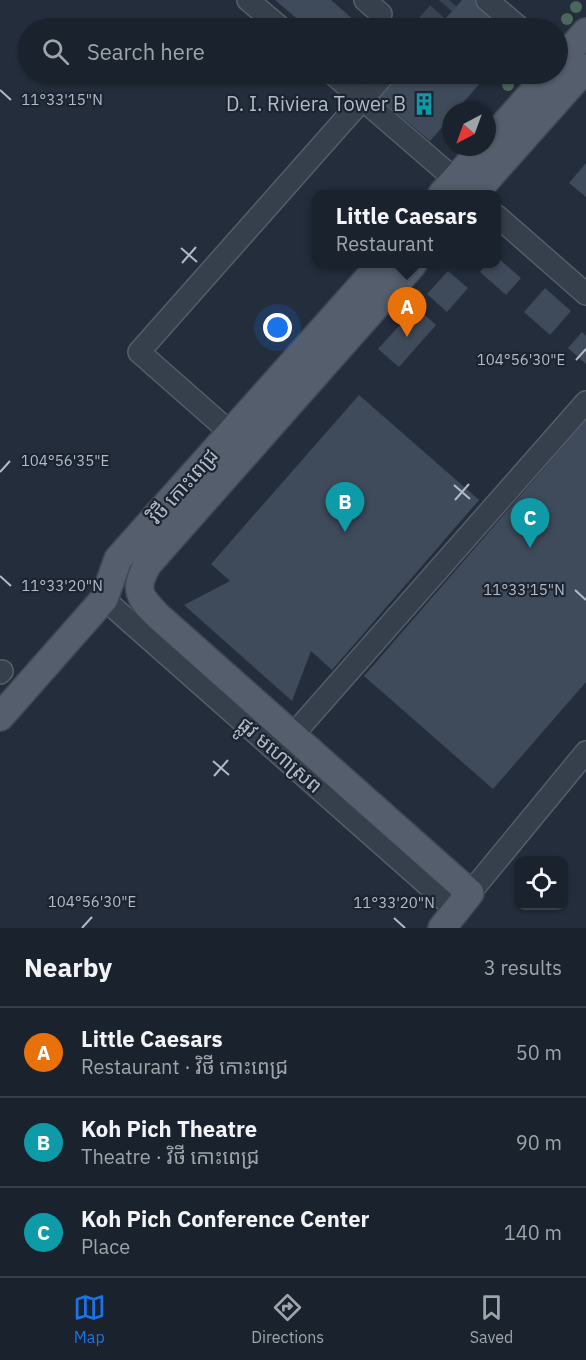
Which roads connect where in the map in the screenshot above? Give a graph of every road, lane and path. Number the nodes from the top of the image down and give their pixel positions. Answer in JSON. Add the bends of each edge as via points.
{"nodes":[{"id":1,"x":249,"y":0,"type":"edge"},
{"id":2,"x":365,"y":0,"type":"edge"},
{"id":3,"x":487,"y":0,"type":"edge"},
{"id":4,"x":381,"y":14,"type":"dead end"},
{"id":5,"x":270,"y":18,"type":"edge"},
{"id":6,"x":508,"y":18,"type":"edge"},
{"id":7,"x":586,"y":32,"type":"edge"},
{"id":8,"x":568,"y":61,"type":"edge"},
{"id":9,"x":345,"y":84,"type":"edge"},
{"id":10,"x":376,"y":84,"type":"edge"},
{"id":11,"x":548,"y":84,"type":"edge"},
{"id":12,"x":551,"y":84,"type":"edge"},
{"id":13,"x":362,"y":99,"type":"junction"},
{"id":14,"x":496,"y":135,"type":"edge"},
{"id":15,"x":479,"y":156,"type":"edge"},
{"id":16,"x":460,"y":190,"type":"edge"},
{"id":17,"x":462,"y":190,"type":"edge"},
{"id":18,"x":462,"y":190,"type":"edge"},
{"id":19,"x":501,"y":220,"type":"edge"},
{"id":20,"x":377,"y":268,"type":"edge"},
{"id":21,"x":409,"y":268,"type":"edge"},
{"id":22,"x":586,"y":294,"type":"edge"},
{"id":23,"x":586,"y":402,"type":"edge"},
{"id":24,"x":231,"y":433,"type":"junction"},
{"id":25,"x":139,"y":591,"type":"junction"},
{"id":26,"x":104,"y":599,"type":"junction"},
{"id":27,"x":0,"y":716,"type":"edge"},
{"id":28,"x":292,"y":736,"type":"junction"},
{"id":29,"x":586,"y":752,"type":"edge"},
{"id":30,"x":456,"y":910,"type":"edge"}],
"edges":[{"from":1,"to":5,"type":"street"},
{"from":2,"to":4,"type":"street"},
{"from":3,"to":6,"type":"street"},
{"from":7,"to":8,"type":"main road"},
{"from":9,"to":13,"type":"street"},
{"from":10,"to":13,"type":"street"},
{"from":11,"to":14,"type":"main road"},
{"from":12,"to":17,"type":"main road"},
{"from":13,"to":16,"type":"street"},
{"from":13,"to":24,"type":"street","via":[[139,352]]},
{"from":15,"to":18,"type":"main road"},
{"from":19,"to":22,"type":"street"},
{"from":20,"to":24,"type":"main road","name":"វិថី កោះពេជ្រ"},
{"from":21,"to":25,"type":"main road","name":"វិថី កោះពេជ្រ","via":[[148,564],[140,577]]},
{"from":23,"to":28,"type":"street"},
{"from":24,"to":26,"type":"main road","name":"វិថី កោះពេជ្រ","via":[[118,559]]},
{"from":25,"to":26,"type":"street"},
{"from":25,"to":28,"type":"main road","name":"ផ្លូវ មហោស្រព","via":[[159,617]]},
{"from":26,"to":27,"type":"main road","name":"វិថី កោះពេជ្រ"},
{"from":26,"to":30,"type":"street","name":"ផ្លូវ មហោស្រព"},
{"from":28,"to":30,"type":"main road","name":"ផ្លូវ មហោស្រព"},
{"from":29,"to":30,"type":"street"}]}
